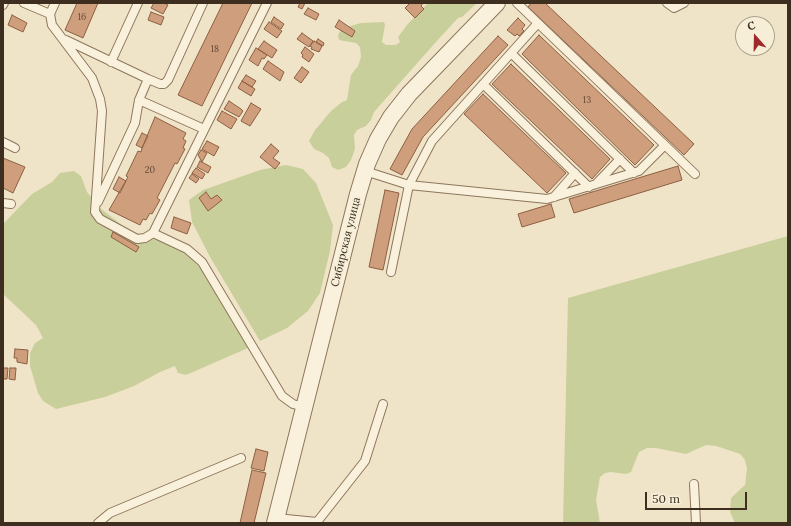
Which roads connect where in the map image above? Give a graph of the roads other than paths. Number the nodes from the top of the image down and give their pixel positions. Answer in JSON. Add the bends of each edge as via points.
{"nodes":[{"id":1,"x":24,"y":3,"type":"edge"},
{"id":2,"x":55,"y":3,"type":"edge"},
{"id":3,"x":138,"y":3,"type":"edge"},
{"id":4,"x":203,"y":3,"type":"edge"},
{"id":5,"x":267,"y":3,"type":"edge"},
{"id":6,"x":496,"y":3,"type":"edge"},
{"id":7,"x":517,"y":3,"type":"edge"},
{"id":8,"x":667,"y":3,"type":"edge"},
{"id":9,"x":684,"y":3,"type":"edge"},
{"id":10,"x":50,"y":14,"type":"junction"},
{"id":11,"x":538,"y":23,"type":"junction"},
{"id":12,"x":64,"y":39,"type":"junction"},
{"id":13,"x":511,"y":53,"type":"junction"},
{"id":14,"x":110,"y":62,"type":"junction"},
{"id":15,"x":148,"y":79,"type":"junction"},
{"id":16,"x":483,"y":84,"type":"junction"},
{"id":17,"x":139,"y":100,"type":"junction"},
{"id":18,"x":204,"y":129,"type":"junction"},
{"id":19,"x":3,"y":142,"type":"edge"},
{"id":20,"x":665,"y":145,"type":"junction"},
{"id":21,"x":15,"y":148,"type":"dead end"},
{"id":22,"x":620,"y":159,"type":"junction"},
{"id":23,"x":365,"y":171,"type":"junction"},
{"id":24,"x":575,"y":173,"type":"junction"},
{"id":25,"x":634,"y":173,"type":"junction"},
{"id":26,"x":695,"y":174,"type":"dead end"},
{"id":27,"x":409,"y":184,"type":"junction"},
{"id":28,"x":592,"y":186,"type":"junction"},
{"id":29,"x":554,"y":198,"type":"junction"},
{"id":30,"x":96,"y":208,"type":"junction"},
{"id":31,"x":153,"y":233,"type":"junction"},
{"id":32,"x":391,"y":272,"type":"dead end"},
{"id":33,"x":383,"y":404,"type":"dead end"},
{"id":34,"x":304,"y":407,"type":"junction"},
{"id":35,"x":241,"y":458,"type":"dead end"},
{"id":36,"x":694,"y":484,"type":"dead end"},
{"id":37,"x":275,"y":521,"type":"edge"},
{"id":38,"x":98,"y":523,"type":"edge"},
{"id":39,"x":696,"y":523,"type":"edge"}],
"edges":[{"from":1,"to":10,"type":"lane"},
{"from":2,"to":10,"type":"lane"},
{"from":3,"to":14,"type":"lane"},
{"from":4,"to":15,"type":"lane","via":[[168,80],[160,84]]},
{"from":5,"to":18,"type":"lane"},
{"from":6,"to":23,"type":"street","name":"Сибирская улица","via":[[409,94],[378,140]]},
{"from":7,"to":11,"type":"lane"},
{"from":8,"to":9,"type":"lane","via":[[674,8]]},
{"from":10,"to":12,"type":"lane","via":[[52,25]]},
{"from":11,"to":13,"type":"lane"},
{"from":11,"to":20,"type":"lane"},
{"from":12,"to":14,"type":"lane"},
{"from":12,"to":30,"type":"lane","via":[[92,78],[100,99],[102,110]]},
{"from":13,"to":16,"type":"lane"},
{"from":13,"to":22,"type":"lane"},
{"from":14,"to":15,"type":"lane"},
{"from":15,"to":17,"type":"lane"},
{"from":16,"to":24,"type":"lane"},
{"from":16,"to":27,"type":"lane","via":[[436,135]]},
{"from":17,"to":18,"type":"lane"},
{"from":17,"to":30,"type":"lane","via":[[135,123]]},
{"from":18,"to":31,"type":"lane"},
{"from":19,"to":21,"type":"lane"},
{"from":20,"to":25,"type":"lane","via":[[644,168]]},
{"from":20,"to":26,"type":"lane"},
{"from":22,"to":25,"type":"lane"},
{"from":22,"to":28,"type":"lane"},
{"from":23,"to":27,"type":"lane"},
{"from":23,"to":34,"type":"street","name":"Сибирская улица"},
{"from":24,"to":28,"type":"lane"},
{"from":24,"to":29,"type":"lane"},
{"from":25,"to":28,"type":"lane"},
{"from":27,"to":29,"type":"lane","via":[[540,200]]},
{"from":27,"to":32,"type":"lane"},
{"from":28,"to":29,"type":"lane"},
{"from":30,"to":31,"type":"lane","via":[[100,219],[137,239],[146,238]]},
{"from":31,"to":34,"type":"lane","via":[[187,249],[202,262],[282,396],[293,404]]},
{"from":33,"to":37,"type":"lane","via":[[365,461],[317,522]]},
{"from":34,"to":37,"type":"street","name":"Сибирская улица"},
{"from":35,"to":38,"type":"lane","via":[[110,513]]},
{"from":36,"to":39,"type":"lane"}]}
